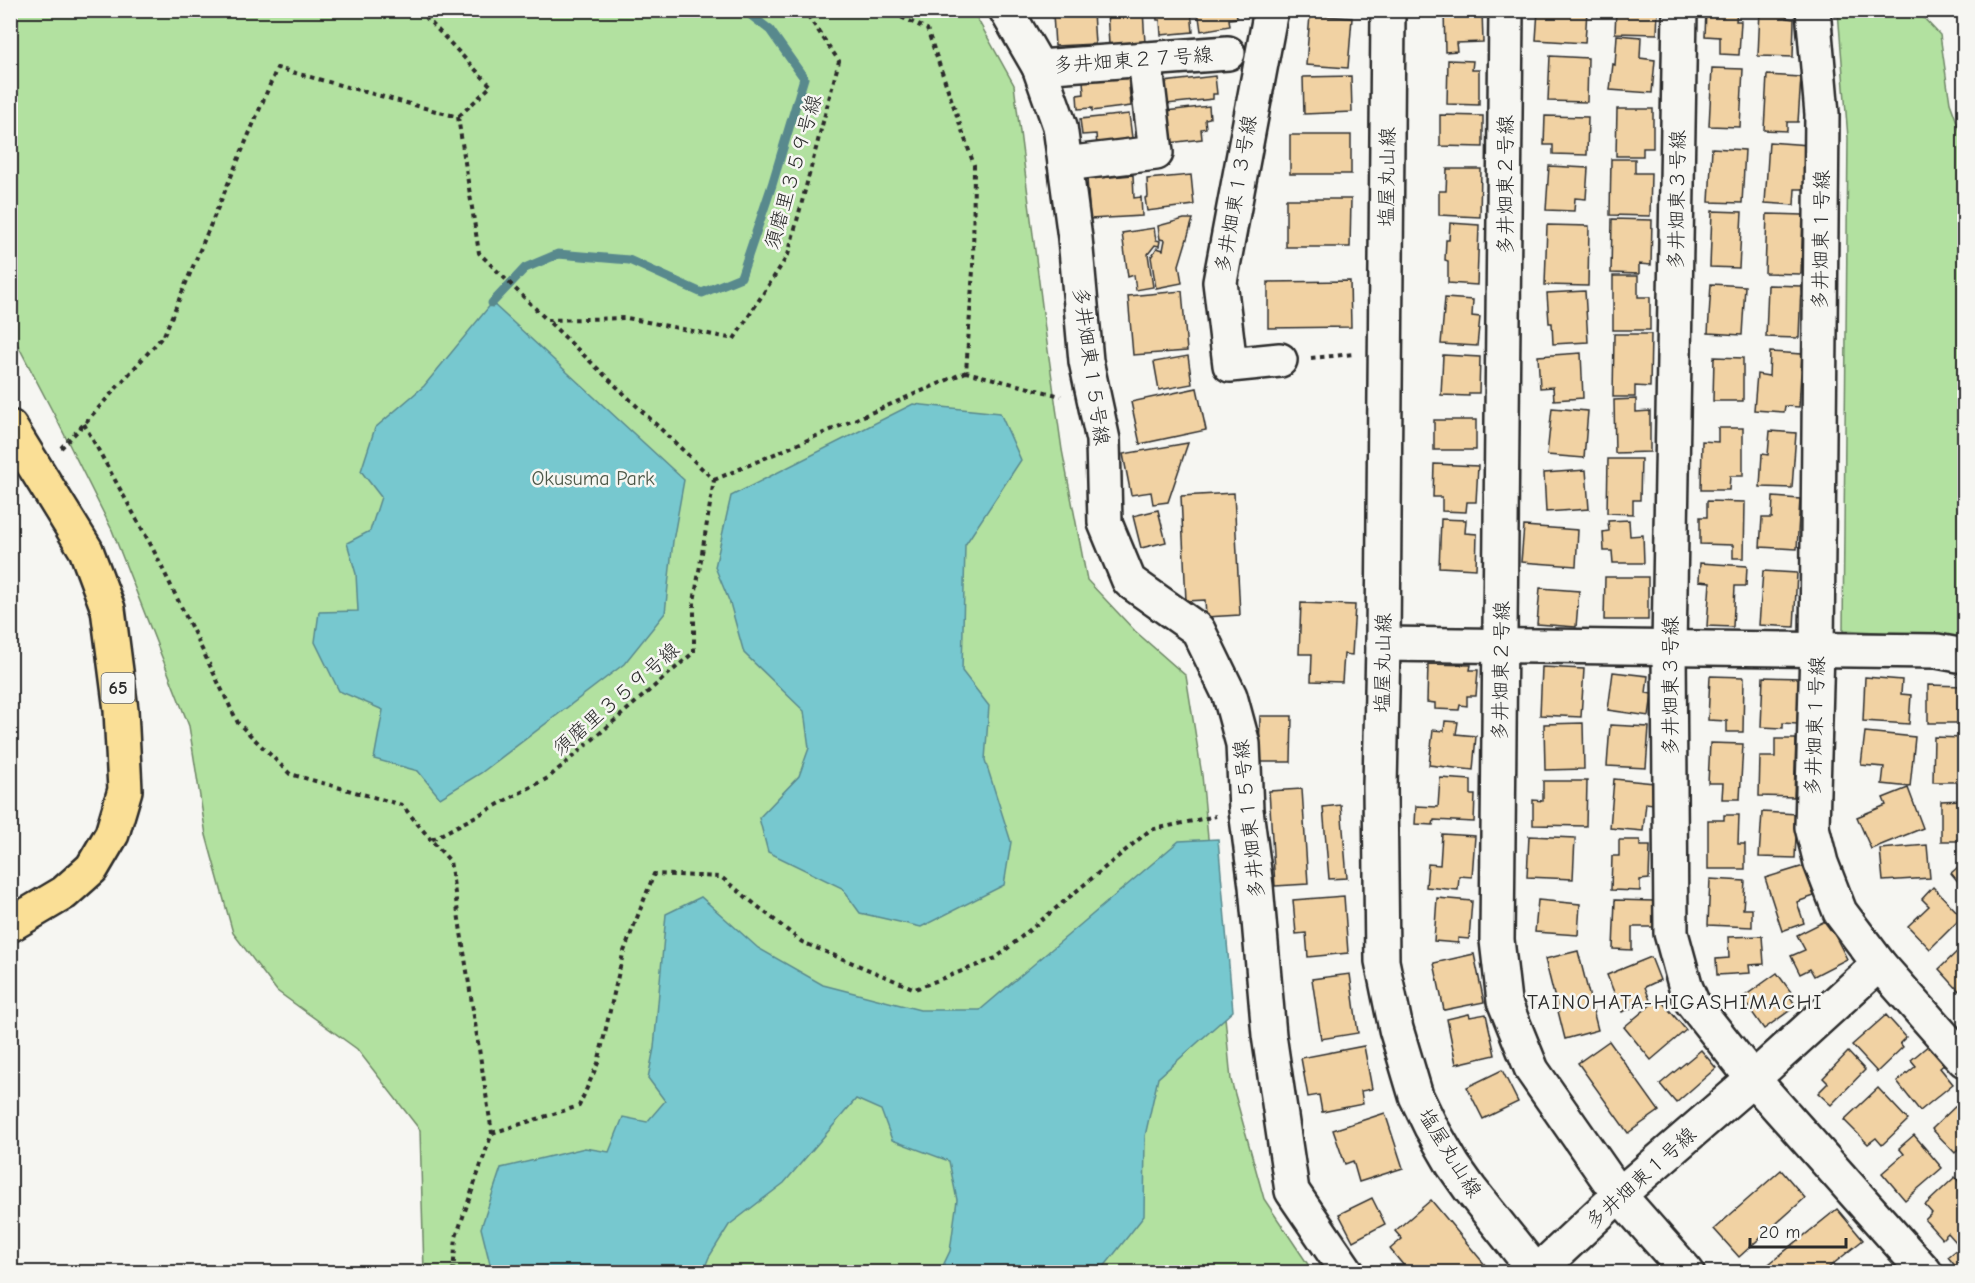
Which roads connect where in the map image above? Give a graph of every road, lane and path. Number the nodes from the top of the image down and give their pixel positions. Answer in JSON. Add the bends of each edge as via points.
{"nodes":[{"id":1,"x":419,"y":10,"type":"edge"},
{"id":2,"x":804,"y":10,"type":"edge"},
{"id":3,"x":885,"y":10,"type":"edge"},
{"id":4,"x":1271,"y":10,"type":"edge"},
{"id":5,"x":1389,"y":10,"type":"edge"},
{"id":6,"x":1506,"y":10,"type":"edge"},
{"id":7,"x":1680,"y":10,"type":"edge"},
{"id":8,"x":1813,"y":10,"type":"edge"},
{"id":9,"x":1008,"y":12,"type":"edge"},
{"id":10,"x":1228,"y":53,"type":"dead end"},
{"id":11,"x":1145,"y":59,"type":"junction"},
{"id":12,"x":1039,"y":68,"type":"junction"},
{"id":13,"x":458,"y":117,"type":"junction"},
{"id":14,"x":1065,"y":164,"type":"junction"},
{"id":15,"x":548,"y":320,"type":"junction"},
{"id":16,"x":1360,"y":354,"type":"dead end"},
{"id":17,"x":1280,"y":360,"type":"joint"},
{"id":18,"x":966,"y":372,"type":"junction"},
{"id":19,"x":1096,"y":405,"type":"junction"},
{"id":20,"x":84,"y":424,"type":"junction"},
{"id":21,"x":10,"y":427,"type":"edge"},
{"id":22,"x":38,"y":470,"type":"junction"},
{"id":23,"x":714,"y":480,"type":"junction"},
{"id":24,"x":1383,"y":644,"type":"junction"},
{"id":25,"x":1501,"y":646,"type":"junction"},
{"id":26,"x":1669,"y":648,"type":"junction"},
{"id":27,"x":1817,"y":649,"type":"junction"},
{"id":28,"x":1965,"y":656,"type":"edge"},
{"id":29,"x":1246,"y":810,"type":"junction"},
{"id":30,"x":431,"y":840,"type":"junction"},
{"id":31,"x":10,"y":925,"type":"edge"},
{"id":32,"x":1879,"y":964,"type":"junction"},
{"id":33,"x":1965,"y":1060,"type":"edge"},
{"id":34,"x":1753,"y":1079,"type":"junction"},
{"id":35,"x":492,"y":1133,"type":"junction"},
{"id":36,"x":1619,"y":1195,"type":"junction"},
{"id":37,"x":453,"y":1272,"type":"edge"},
{"id":38,"x":1347,"y":1272,"type":"edge"},
{"id":39,"x":1537,"y":1272,"type":"edge"},
{"id":40,"x":1687,"y":1272,"type":"edge"},
{"id":41,"x":1925,"y":1272,"type":"edge"}],
"edges":[{"from":1,"to":13,"type":"path","via":[[491,86]]},
{"from":2,"to":15,"type":"path","name":"須磨里３５９号線","via":[[839,61],[788,255],[734,339],[627,318]]},
{"from":3,"to":18,"type":"path","via":[[927,29],[974,165],[973,270]]},
{"from":4,"to":17,"type":"street","name":"多井畑東１３号線","via":[[1220,282],[1230,364]]},
{"from":5,"to":24,"type":"street","name":"塩屋丸山線"},
{"from":6,"to":25,"type":"street","name":"多井畑東２号線"},
{"from":7,"to":26,"type":"street","name":"多井畑東３号線"},
{"from":8,"to":27,"type":"street","name":"多井畑東１号線","via":[[1822,114]]},
{"from":9,"to":12,"type":"street","name":"多井畑東１５号線"},
{"from":10,"to":11,"type":"street","name":"多井畑東２７号線"},
{"from":11,"to":12,"type":"street","name":"多井畑東２７号線"},
{"from":11,"to":14,"type":"street","via":[[1156,153]]},
{"from":12,"to":14,"type":"street","name":"多井畑東１５号線","via":[[1060,126]]},
{"from":13,"to":15,"type":"path","via":[[479,253]]},
{"from":13,"to":20,"type":"path","via":[[277,68],[164,335]]},
{"from":14,"to":19,"type":"street","name":"多井畑東１５号線","via":[[1086,361]]},
{"from":15,"to":23,"type":"path"},
{"from":16,"to":17,"type":"path"},
{"from":18,"to":19,"type":"path"},
{"from":18,"to":23,"type":"path"},
{"from":19,"to":29,"type":"street","name":"多井畑東１５号線","via":[[1103,440],[1106,523],[1129,581],[1198,630],[1230,696],[1243,744]]},
{"from":20,"to":22,"type":"path"},
{"from":20,"to":30,"type":"path","via":[[152,548],[238,723],[291,774],[402,805]]},
{"from":21,"to":22,"type":"main road","number":"65"},
{"from":22,"to":31,"type":"main road","number":"65","via":[[86,550],[108,609],[121,710],[125,790],[112,834],[92,868],[64,894]]},
{"from":23,"to":30,"type":"path","name":"須磨里３５９号線","via":[[694,602],[694,652],[548,778]]},
{"from":24,"to":25,"type":"street"},
{"from":24,"to":39,"type":"street","name":"塩屋丸山線","via":[[1382,961],[1396,1029],[1416,1096],[1436,1137],[1470,1189]]},
{"from":25,"to":26,"type":"street"},
{"from":25,"to":36,"type":"street","name":"多井畑東２号線","via":[[1497,940],[1504,1001],[1532,1070]]},
{"from":26,"to":27,"type":"street"},
{"from":26,"to":34,"type":"street","name":"多井畑東３号線","via":[[1671,933],[1692,1002]]},
{"from":27,"to":28,"type":"street","via":[[1937,651]]},
{"from":27,"to":32,"type":"street","name":"多井畑東１号線","via":[[1812,827],[1840,912]]},
{"from":29,"to":35,"type":"path","via":[[1150,830],[996,958],[915,989],[802,942],[721,877],[654,874],[624,954],[598,1063],[579,1106]]},
{"from":29,"to":38,"type":"street","name":"多井畑東１５号線","via":[[1269,1035],[1292,1191]]},
{"from":30,"to":35,"type":"path","via":[[450,861]]},
{"from":32,"to":33,"type":"street"},
{"from":32,"to":34,"type":"street","name":"多井畑東１号線"},
{"from":34,"to":36,"type":"street","name":"多井畑東１号線"},
{"from":34,"to":41,"type":"street","name":"多井畑東３号線"},
{"from":35,"to":37,"type":"path","via":[[456,1237]]},
{"from":36,"to":39,"type":"street","name":"多井畑東１号線"},
{"from":36,"to":40,"type":"street","name":"多井畑東２号線"}]}
